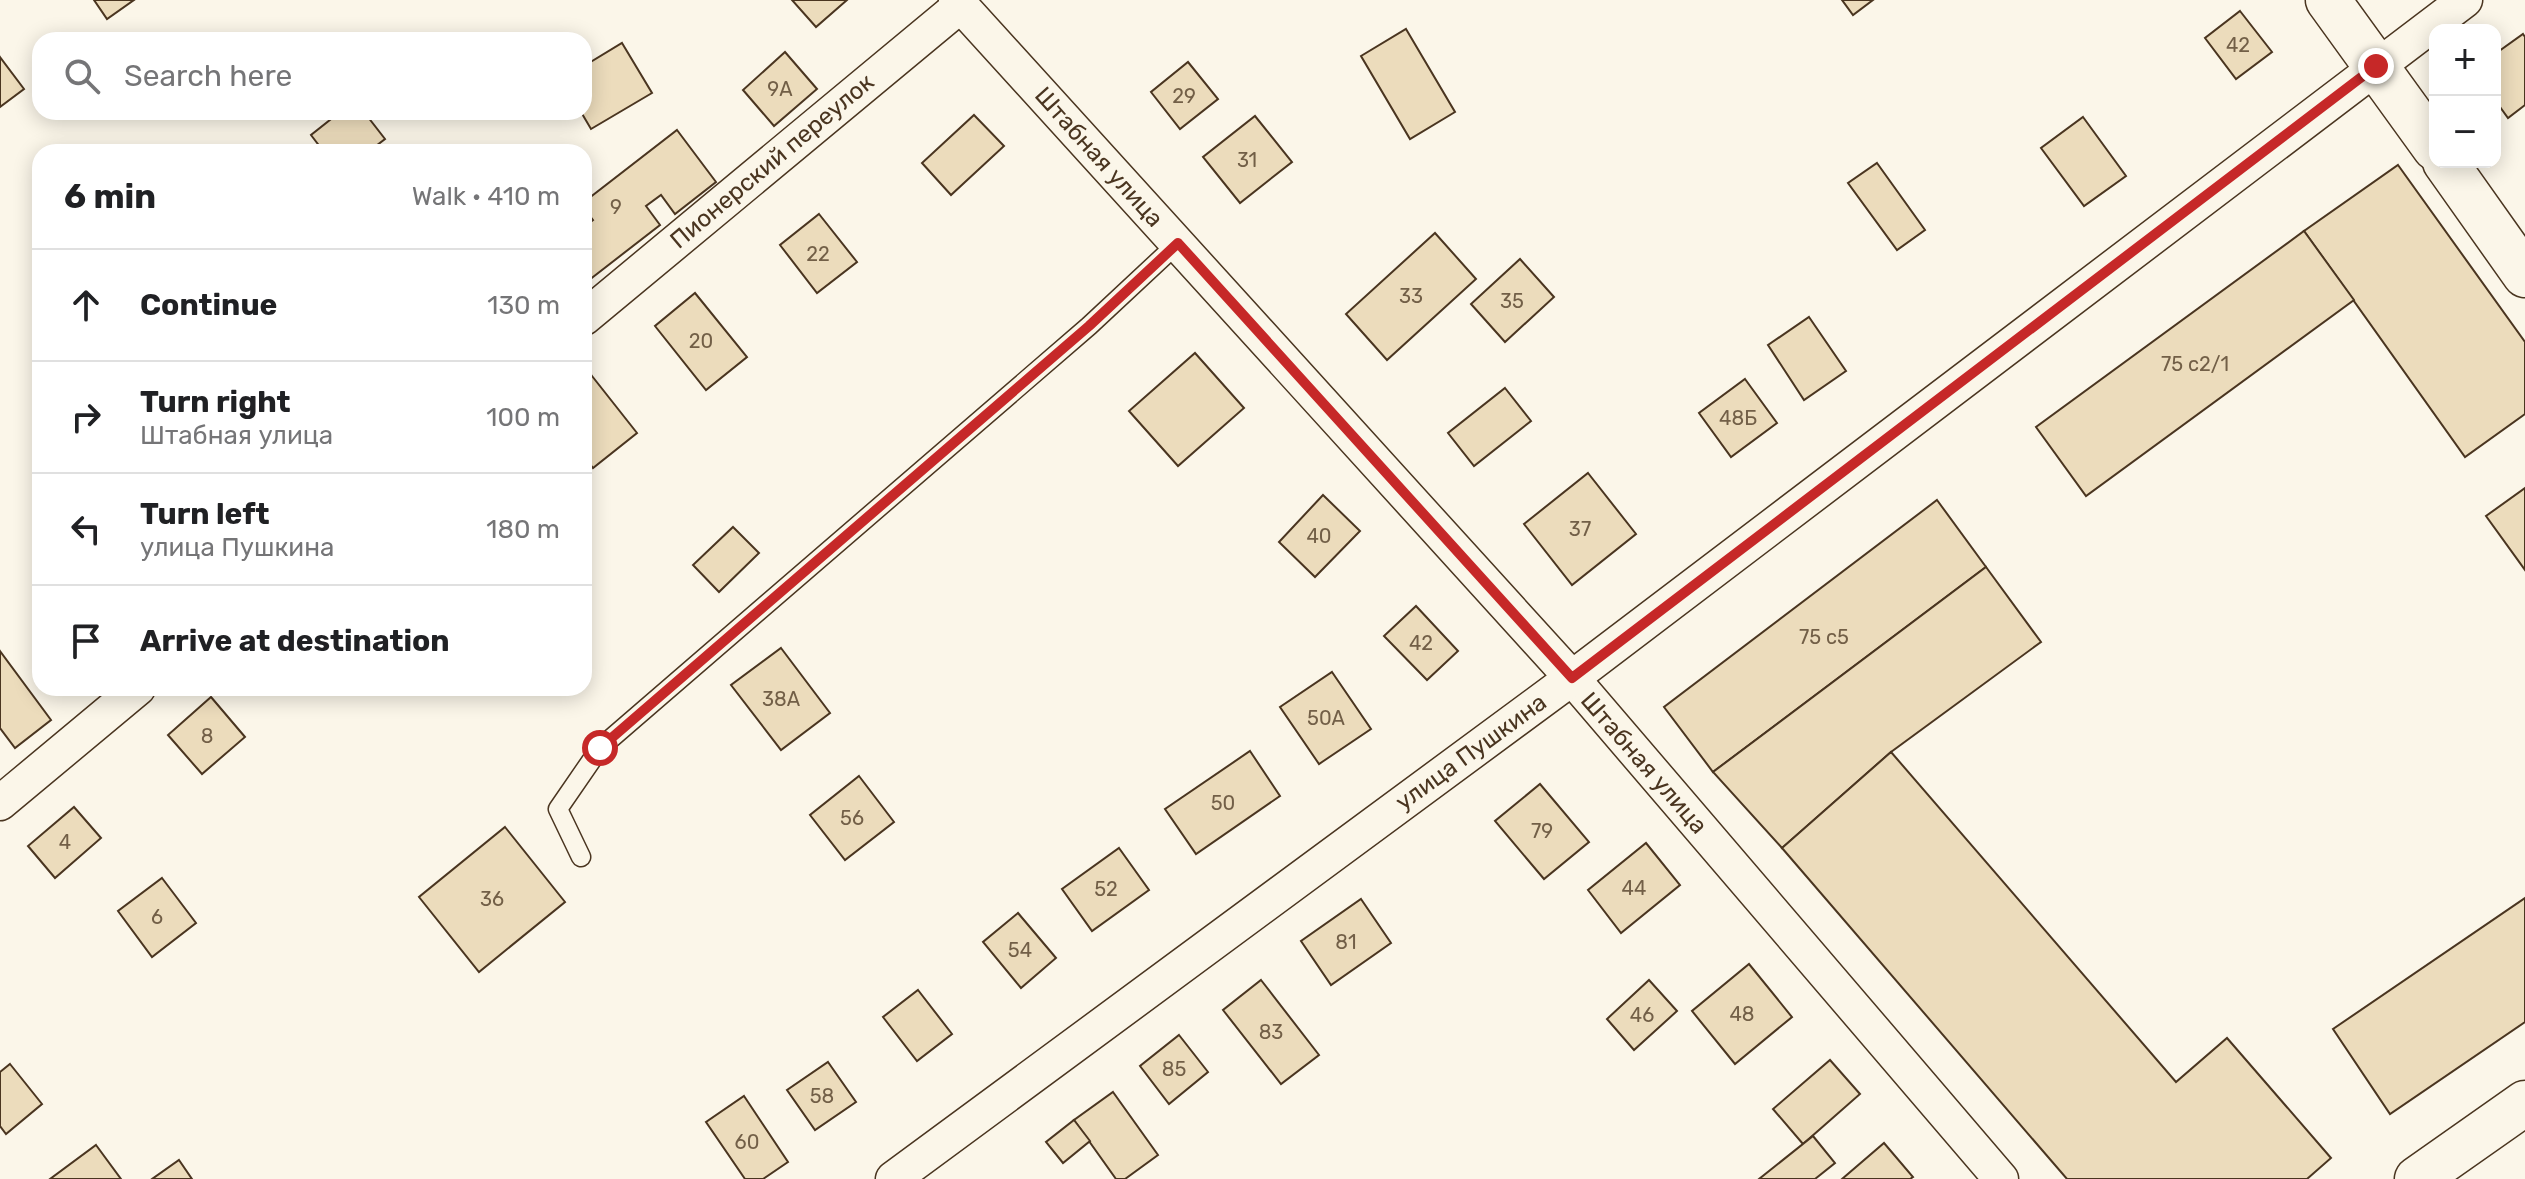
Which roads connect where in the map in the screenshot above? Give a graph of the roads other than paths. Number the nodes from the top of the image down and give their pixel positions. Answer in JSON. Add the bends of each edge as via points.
{"nodes":[{"id":1,"x":2328,"y":0,"type":"edge"},
{"id":2,"x":2465,"y":0,"type":"edge"},
{"id":3,"x":959,"y":2,"type":"edge"},
{"id":4,"x":2376,"y":66,"type":"junction"},
{"id":5,"x":2429,"y":140,"type":"edge"},
{"id":6,"x":2449,"y":168,"type":"edge"},
{"id":7,"x":1178,"y":243,"type":"junction"},
{"id":8,"x":2525,"y":275,"type":"edge"},
{"id":9,"x":592,"y":311,"type":"edge"},
{"id":10,"x":1572,"y":678,"type":"junction"},
{"id":11,"x":128,"y":696,"type":"edge"},
{"id":12,"x":0,"y":803,"type":"edge"},
{"id":13,"x":581,"y":857,"type":"dead end"},
{"id":14,"x":2525,"y":1103,"type":"edge"},
{"id":15,"x":893,"y":1179,"type":"edge"},
{"id":16,"x":2001,"y":1179,"type":"edge"},
{"id":17,"x":2417,"y":1179,"type":"edge"}],
"edges":[{"from":1,"to":4,"type":"street"},
{"from":2,"to":4,"type":"street","name":"улица Пушкина"},
{"from":3,"to":7,"type":"street","name":"Штабная улица"},
{"from":3,"to":9,"type":"street","name":"Пионерский переулок"},
{"from":4,"to":5,"type":"street"},
{"from":4,"to":10,"type":"street","name":"улица Пушкина"},
{"from":6,"to":8,"type":"street"},
{"from":7,"to":10,"type":"street","name":"Штабная улица"},
{"from":7,"to":13,"type":"lane","via":[[600,748],[558,809]]},
{"from":10,"to":15,"type":"street","name":"улица Пушкина"},
{"from":10,"to":16,"type":"street","name":"Штабная улица"},
{"from":11,"to":12,"type":"street"},
{"from":14,"to":17,"type":"street"}]}
